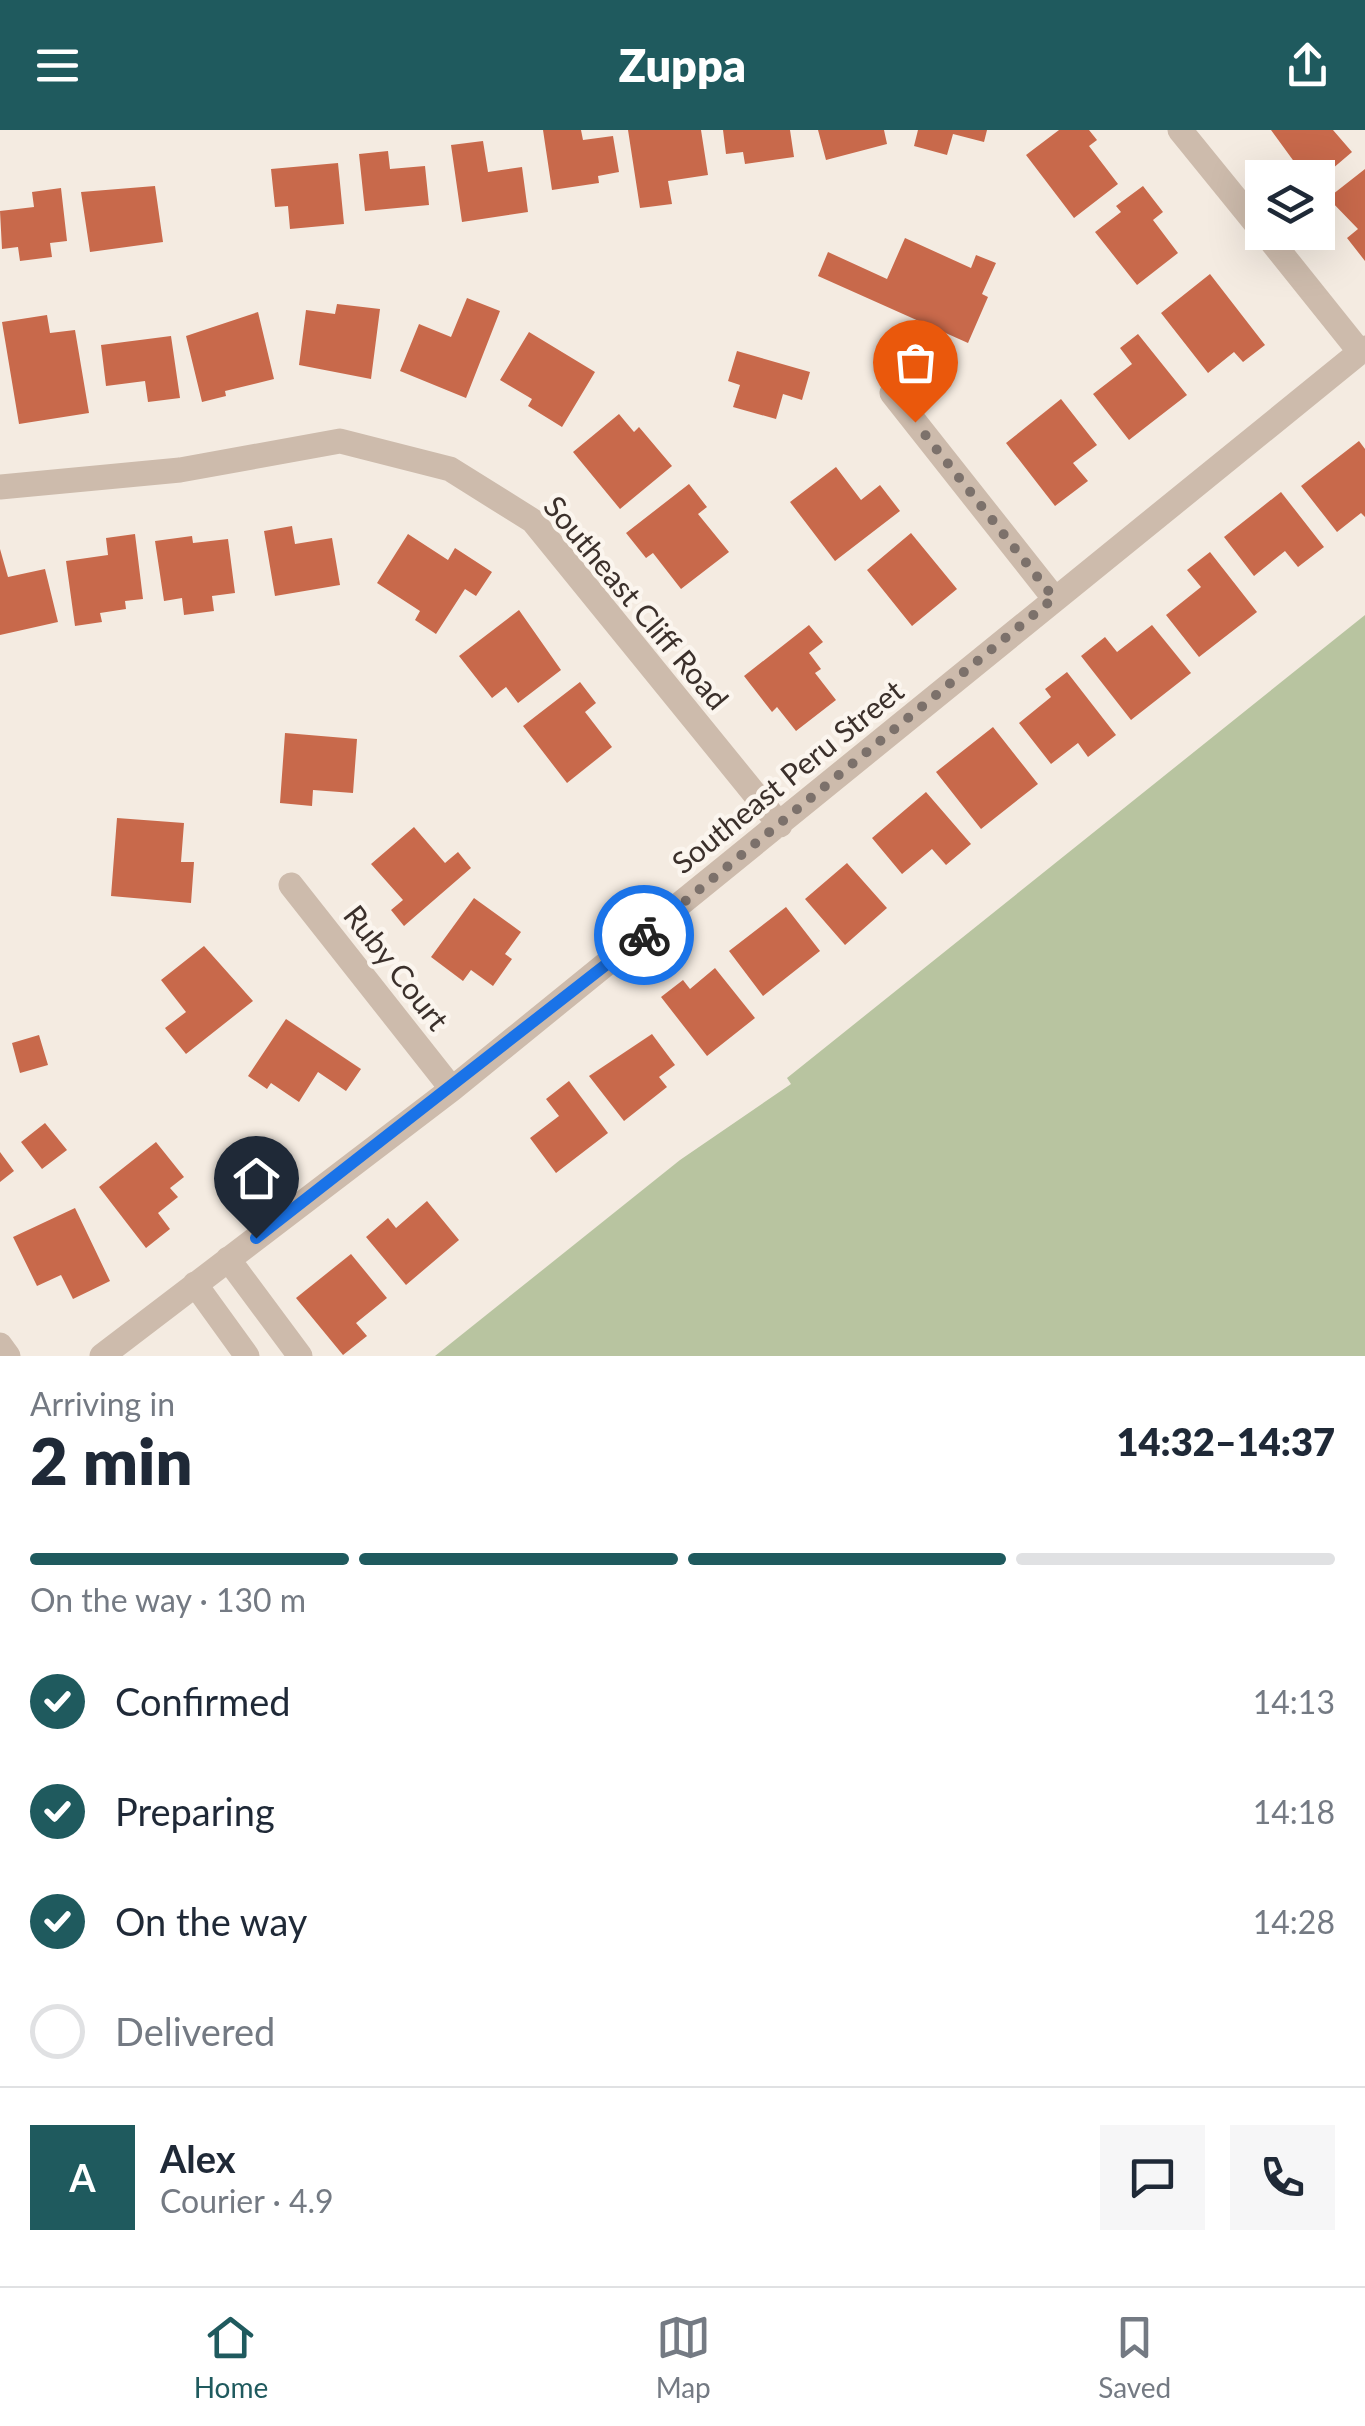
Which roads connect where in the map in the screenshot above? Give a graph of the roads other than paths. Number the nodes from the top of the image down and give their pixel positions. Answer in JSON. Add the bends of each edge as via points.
{"nodes":[{"id":1,"x":1180,"y":130,"type":"edge"},
{"id":2,"x":1245,"y":210,"type":"edge"},
{"id":3,"x":1278,"y":250,"type":"edge"},
{"id":4,"x":1363,"y":350,"type":"edge"},
{"id":5,"x":892,"y":393,"type":"dead end"},
{"id":6,"x":0,"y":487,"type":"edge"},
{"id":7,"x":1054,"y":598,"type":"junction"},
{"id":8,"x":780,"y":825,"type":"junction"},
{"id":9,"x":291,"y":885,"type":"dead end"},
{"id":10,"x":452,"y":1089,"type":"junction"},
{"id":11,"x":228,"y":1259,"type":"junction"},
{"id":12,"x":194,"y":1284,"type":"junction"},
{"id":13,"x":0,"y":1345,"type":"edge"},
{"id":14,"x":8,"y":1356,"type":"edge"},
{"id":15,"x":102,"y":1356,"type":"edge"},
{"id":16,"x":248,"y":1356,"type":"edge"},
{"id":17,"x":300,"y":1356,"type":"edge"}],
"edges":[{"from":1,"to":2,"type":"street"},
{"from":3,"to":4,"type":"street"},
{"from":4,"to":7,"type":"street","name":"Southeast Peru Street"},
{"from":5,"to":7,"type":"street"},
{"from":6,"to":8,"type":"street","name":"Southeast Cliff Road","via":[[180,470],[340,441],[450,469],[533,520]]},
{"from":7,"to":8,"type":"street","name":"Southeast Peru Street"},
{"from":8,"to":10,"type":"street","name":"Southeast Peru Street"},
{"from":9,"to":10,"type":"street","name":"Ruby Court"},
{"from":10,"to":11,"type":"street","name":"Southeast Peru Street"},
{"from":11,"to":12,"type":"street","name":"Southeast Peru Street"},
{"from":11,"to":17,"type":"street"},
{"from":12,"to":15,"type":"street","name":"Southeast Peru Street"},
{"from":12,"to":16,"type":"street"},
{"from":13,"to":14,"type":"street"}]}
